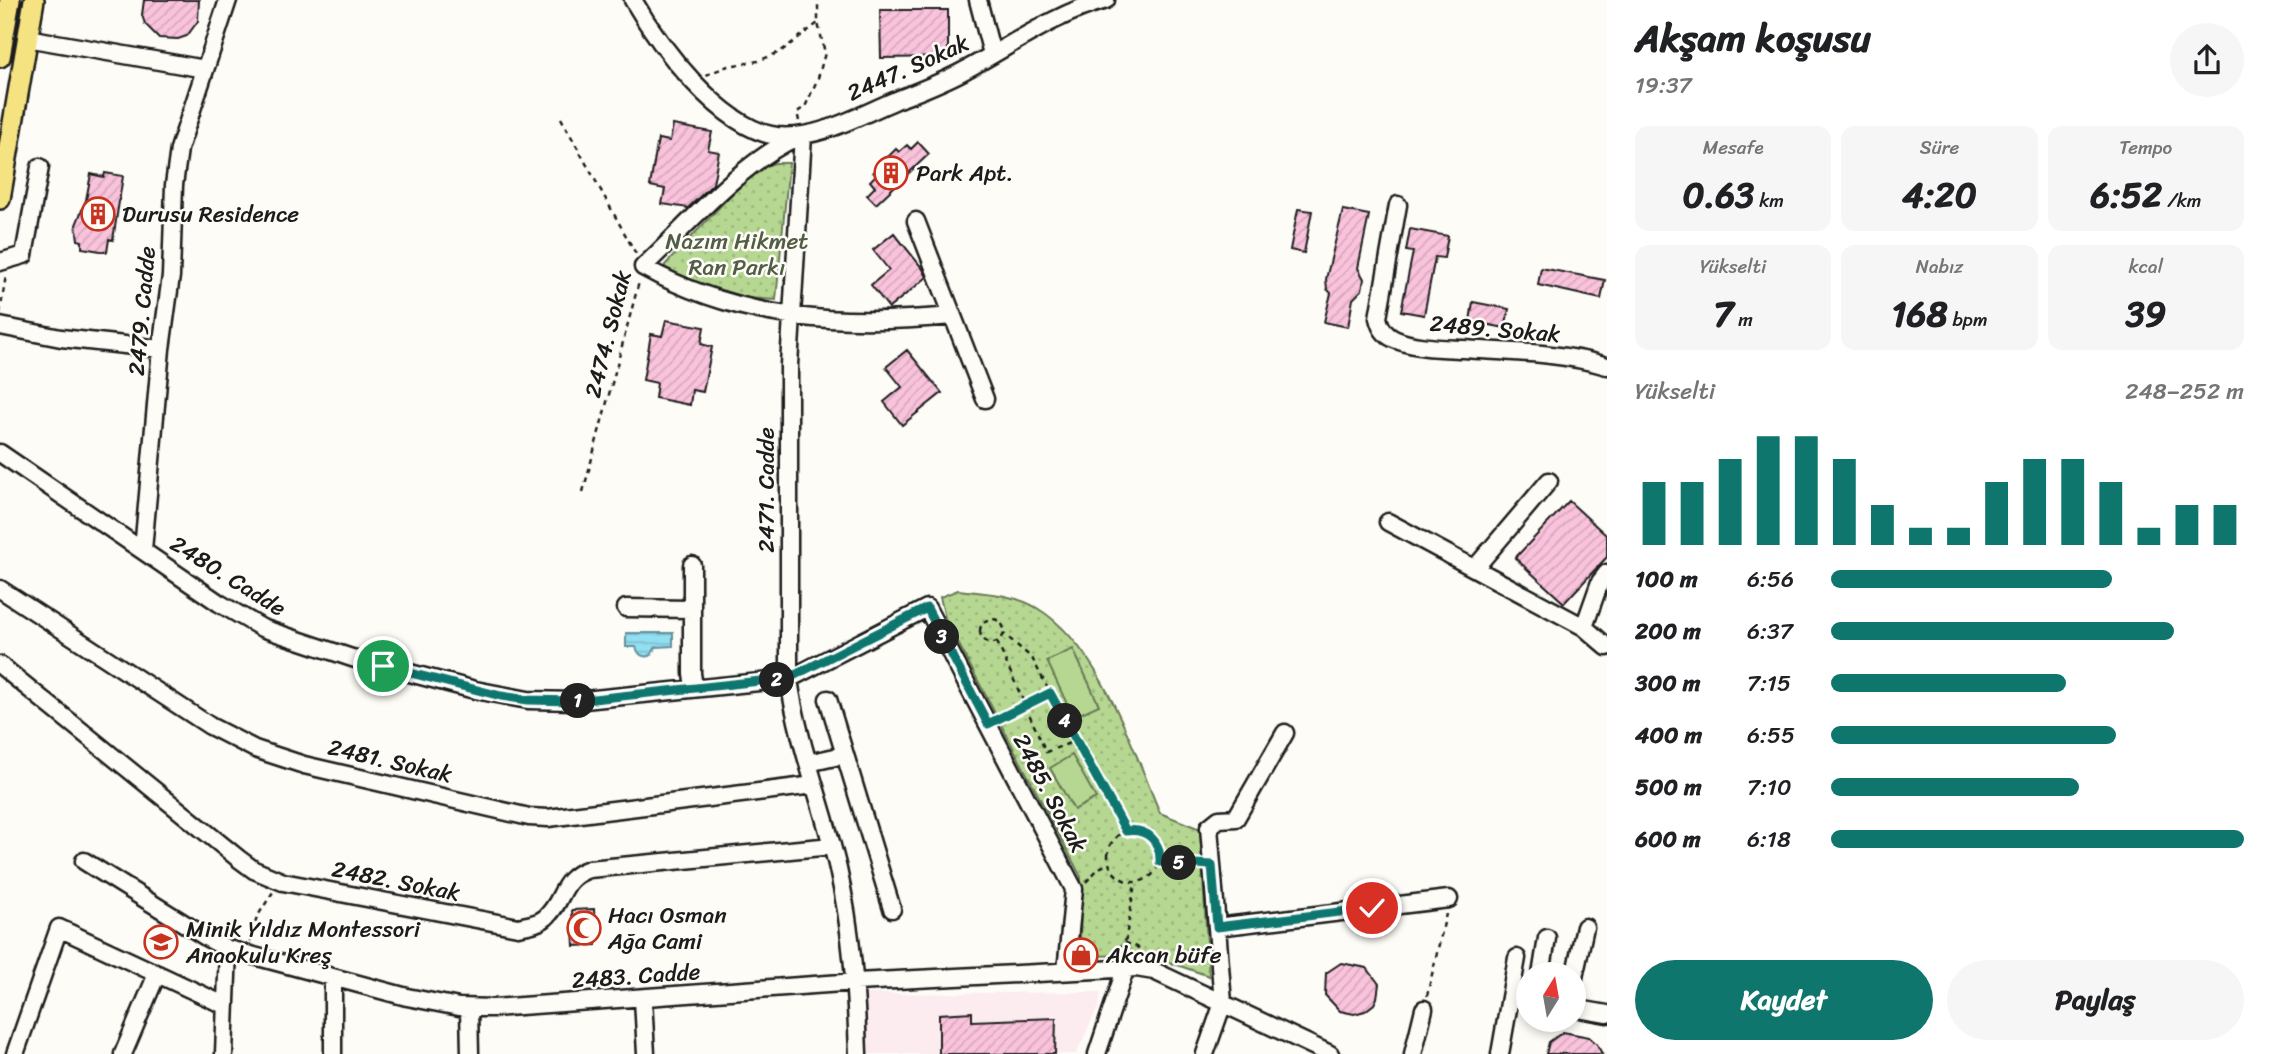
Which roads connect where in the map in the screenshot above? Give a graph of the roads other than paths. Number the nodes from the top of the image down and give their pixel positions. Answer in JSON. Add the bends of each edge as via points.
{"nodes":[{"id":1,"x":228,"y":0,"type":"edge"},
{"id":2,"x":633,"y":0,"type":"edge"},
{"id":3,"x":978,"y":0,"type":"edge"},
{"id":4,"x":1106,"y":0,"type":"edge"},
{"id":5,"x":6,"y":2,"type":"edge"},
{"id":6,"x":33,"y":4,"type":"edge"},
{"id":7,"x":27,"y":38,"type":"junction"},
{"id":8,"x":992,"y":54,"type":"junction"},
{"id":9,"x":0,"y":57,"type":"edge"},
{"id":10,"x":205,"y":69,"type":"junction"},
{"id":11,"x":803,"y":135,"type":"junction"},
{"id":12,"x":40,"y":167,"type":"dead end"},
{"id":13,"x":0,"y":199,"type":"edge"},
{"id":14,"x":1398,"y":205,"type":"dead end"},
{"id":15,"x":916,"y":221,"type":"dead end"},
{"id":16,"x":3,"y":269,"type":"edge"},
{"id":17,"x":791,"y":316,"type":"junction"},
{"id":18,"x":953,"y":316,"type":"junction"},
{"id":19,"x":0,"y":327,"type":"edge"},
{"id":20,"x":160,"y":349,"type":"junction"},
{"id":21,"x":1607,"y":366,"type":"edge"},
{"id":22,"x":985,"y":399,"type":"dead end"},
{"id":23,"x":0,"y":453,"type":"edge"},
{"id":24,"x":1549,"y":481,"type":"dead end"},
{"id":25,"x":1388,"y":522,"type":"dead end"},
{"id":26,"x":143,"y":550,"type":"junction"},
{"id":27,"x":692,"y":565,"type":"dead end"},
{"id":28,"x":1475,"y":568,"type":"junction"},
{"id":29,"x":1607,"y":573,"type":"edge"},
{"id":30,"x":0,"y":589,"type":"edge"},
{"id":31,"x":626,"y":608,"type":"dead end"},
{"id":32,"x":691,"y":609,"type":"junction"},
{"id":33,"x":1584,"y":627,"type":"junction"},
{"id":34,"x":1607,"y":647,"type":"edge"},
{"id":35,"x":0,"y":665,"type":"edge"},
{"id":36,"x":789,"y":678,"type":"junction"},
{"id":37,"x":694,"y":688,"type":"junction"},
{"id":38,"x":828,"y":699,"type":"dead end"},
{"id":39,"x":1285,"y":733,"type":"dead end"},
{"id":40,"x":844,"y":755,"type":"junction"},
{"id":41,"x":808,"y":763,"type":"junction"},
{"id":42,"x":814,"y":785,"type":"junction"},
{"id":43,"x":832,"y":846,"type":"junction"},
{"id":44,"x":84,"y":860,"type":"dead end"},
{"id":45,"x":1449,"y":899,"type":"road end"},
{"id":46,"x":892,"y":909,"type":"dead end"},
{"id":47,"x":1217,"y":927,"type":"junction"},
{"id":48,"x":1585,"y":927,"type":"dead end"},
{"id":49,"x":1547,"y":938,"type":"dead end"},
{"id":50,"x":229,"y":949,"type":"junction"},
{"id":51,"x":1517,"y":958,"type":"dead end"},
{"id":52,"x":1543,"y":962,"type":"edge"},
{"id":53,"x":1577,"y":962,"type":"edge"},
{"id":54,"x":1119,"y":967,"type":"junction"},
{"id":55,"x":1066,"y":971,"type":"junction"},
{"id":56,"x":157,"y":974,"type":"junction"},
{"id":57,"x":333,"y":978,"type":"junction"},
{"id":58,"x":856,"y":982,"type":"junction"},
{"id":59,"x":1510,"y":998,"type":"junction"},
{"id":60,"x":643,"y":999,"type":"junction"},
{"id":61,"x":1516,"y":999,"type":"edge"},
{"id":62,"x":1223,"y":1003,"type":"junction"},
{"id":63,"x":225,"y":1006,"type":"junction"},
{"id":64,"x":469,"y":1008,"type":"junction"},
{"id":65,"x":1424,"y":1009,"type":"road end"},
{"id":66,"x":1586,"y":1010,"type":"edge"},
{"id":67,"x":1607,"y":1014,"type":"edge"},
{"id":68,"x":15,"y":1054,"type":"edge"},
{"id":69,"x":123,"y":1054,"type":"edge"},
{"id":70,"x":224,"y":1054,"type":"edge"},
{"id":71,"x":333,"y":1054,"type":"edge"},
{"id":72,"x":470,"y":1054,"type":"edge"},
{"id":73,"x":646,"y":1054,"type":"edge"},
{"id":74,"x":858,"y":1054,"type":"edge"},
{"id":75,"x":1097,"y":1054,"type":"edge"},
{"id":76,"x":1205,"y":1054,"type":"edge"},
{"id":77,"x":1331,"y":1054,"type":"edge"},
{"id":78,"x":1413,"y":1054,"type":"edge"},
{"id":79,"x":1500,"y":1054,"type":"edge"}],
"edges":[{"from":1,"to":10,"type":"street","name":"2479. Cadde"},
{"from":2,"to":11,"type":"street","via":[[667,52],[722,107],[759,131]]},
{"from":3,"to":8,"type":"street"},
{"from":4,"to":8,"type":"street","name":"2447. Sokak","via":[[1068,14]]},
{"from":5,"to":6,"type":"main road"},
{"from":5,"to":9,"type":"main road"},
{"from":6,"to":7,"type":"main road"},
{"from":7,"to":10,"type":"street"},
{"from":7,"to":13,"type":"main road"},
{"from":8,"to":11,"type":"street","name":"2447. Sokak","via":[[940,82]]},
{"from":10,"to":20,"type":"street","name":"2479. Cadde","via":[[177,161],[171,276]]},
{"from":11,"to":17,"type":"street","name":"2471. Cadde"},
{"from":11,"to":17,"type":"street","via":[[749,166],[643,267],[724,302]]},
{"from":12,"to":16,"type":"street","via":[[24,255]]},
{"from":14,"to":21,"type":"street","name":"2489. Sokak","via":[[1378,318],[1382,330],[1392,338],[1413,344],[1559,356]]},
{"from":15,"to":18,"type":"street"},
{"from":17,"to":18,"type":"street","via":[[857,322]]},
{"from":17,"to":36,"type":"street","name":"2471. Cadde"},
{"from":18,"to":22,"type":"street"},
{"from":19,"to":20,"type":"street"},
{"from":20,"to":26,"type":"street","name":"2479. Cadde"},
{"from":23,"to":26,"type":"street","name":"2480. Cadde"},
{"from":24,"to":28,"type":"street"},
{"from":25,"to":28,"type":"street"},
{"from":26,"to":37,"type":"street","name":"2480. Cadde","via":[[262,628],[475,690],[553,702]]},
{"from":27,"to":32,"type":"street"},
{"from":28,"to":33,"type":"street"},
{"from":29,"to":33,"type":"street"},
{"from":30,"to":42,"type":"street","name":"2481. Sokak","via":[[209,726],[254,749],[304,765],[538,817]]},
{"from":31,"to":32,"type":"street"},
{"from":32,"to":37,"type":"street"},
{"from":33,"to":34,"type":"street"},
{"from":35,"to":43,"type":"street","name":"2482. Sokak","via":[[239,859],[283,882],[518,927],[544,918],[566,883],[589,869]]},
{"from":36,"to":37,"type":"street","name":"2480. Cadde"},
{"from":36,"to":41,"type":"street","name":"2471. Cadde"},
{"from":36,"to":55,"type":"street","name":"2485. Sokak","via":[[927,608],[1074,889]]},
{"from":38,"to":40,"type":"street"},
{"from":39,"to":47,"type":"street","via":[[1236,818],[1219,819],[1209,827]]},
{"from":40,"to":41,"type":"street"},
{"from":40,"to":46,"type":"street"},
{"from":41,"to":42,"type":"street","name":"2471. Cadde"},
{"from":42,"to":43,"type":"street","name":"2471. Cadde"},
{"from":43,"to":58,"type":"street","name":"2471. Cadde"},
{"from":44,"to":50,"type":"street","name":"2483. Cadde"},
{"from":45,"to":47,"type":"street"},
{"from":47,"to":62,"type":"street"},
{"from":48,"to":53,"type":"street"},
{"from":49,"to":52,"type":"street"},
{"from":50,"to":57,"type":"street","name":"2483. Cadde"},
{"from":50,"to":63,"type":"street"},
{"from":51,"to":59,"type":"street"},
{"from":54,"to":55,"type":"street","name":"2483. Cadde"},
{"from":54,"to":62,"type":"street","name":"2483. Cadde","via":[[1154,971]]},
{"from":54,"to":75,"type":"street"},
{"from":55,"to":58,"type":"street","name":"2483. Cadde"},
{"from":56,"to":63,"type":"street"},
{"from":56,"to":68,"type":"street","via":[[59,928]]},
{"from":56,"to":69,"type":"street"},
{"from":57,"to":64,"type":"street","name":"2483. Cadde"},
{"from":57,"to":71,"type":"street"},
{"from":58,"to":60,"type":"street","name":"2483. Cadde"},
{"from":58,"to":74,"type":"street","name":"2471. Cadde"},
{"from":59,"to":61,"type":"street"},
{"from":59,"to":79,"type":"street"},
{"from":60,"to":64,"type":"street","name":"2483. Cadde"},
{"from":60,"to":73,"type":"street"},
{"from":62,"to":76,"type":"street"},
{"from":62,"to":77,"type":"street","name":"2483. Cadde"},
{"from":63,"to":70,"type":"street"},
{"from":64,"to":72,"type":"street"},
{"from":65,"to":78,"type":"street"},
{"from":66,"to":67,"type":"street"}]}
